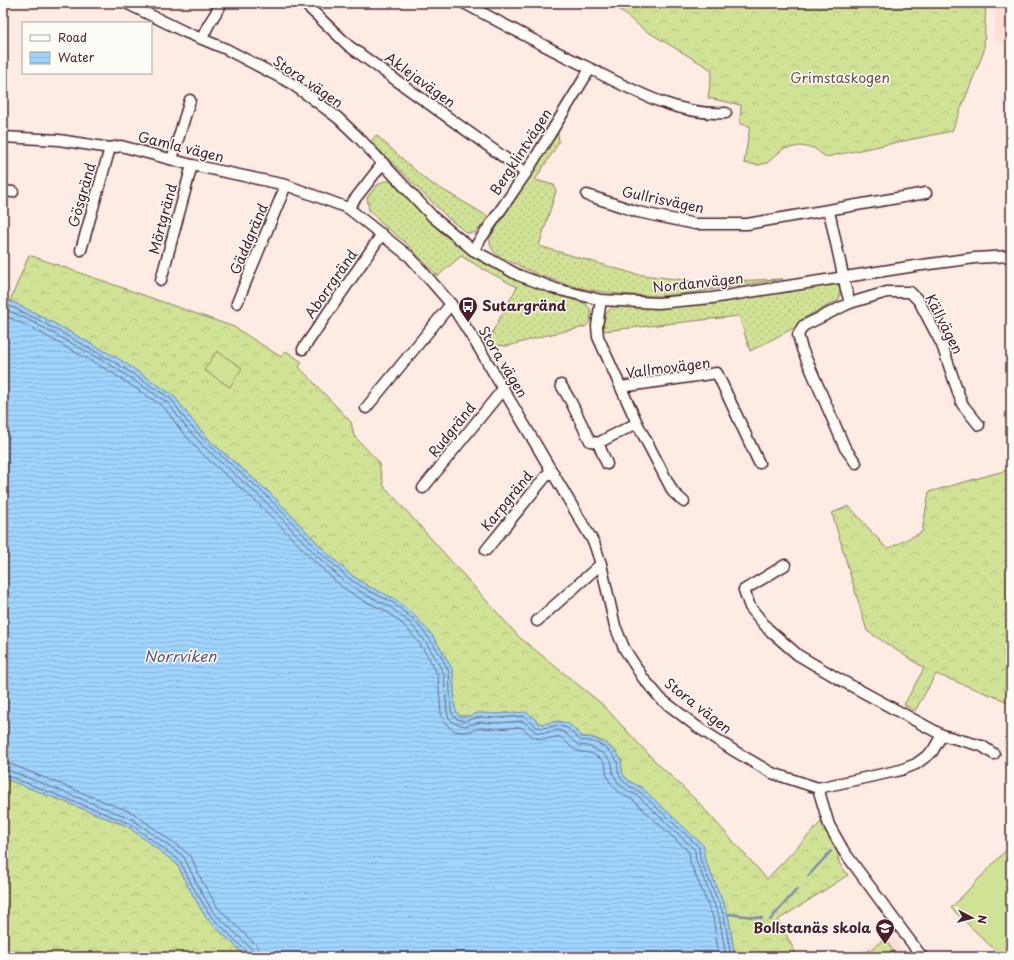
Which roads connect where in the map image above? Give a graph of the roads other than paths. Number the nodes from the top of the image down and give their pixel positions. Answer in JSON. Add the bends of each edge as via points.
{"nodes":[{"id":1,"x":126,"y":3,"type":"edge"},
{"id":2,"x":222,"y":3,"type":"edge"},
{"id":3,"x":304,"y":3,"type":"edge"},
{"id":4,"x":464,"y":3,"type":"edge"},
{"id":5,"x":202,"y":38,"type":"junction"},
{"id":6,"x":590,"y":69,"type":"junction"},
{"id":7,"x":190,"y":100,"type":"dead end"},
{"id":8,"x":726,"y":113,"type":"dead end"},
{"id":9,"x":3,"y":137,"type":"edge"},
{"id":10,"x":110,"y":148,"type":"junction"},
{"id":11,"x":172,"y":159,"type":"junction"},
{"id":12,"x":383,"y":163,"type":"junction"},
{"id":13,"x":192,"y":165,"type":"junction"},
{"id":14,"x":526,"y":173,"type":"junction"},
{"id":15,"x":286,"y":185,"type":"junction"},
{"id":16,"x":926,"y":193,"type":"dead end"},
{"id":17,"x":587,"y":196,"type":"dead end"},
{"id":18,"x":348,"y":208,"type":"junction"},
{"id":19,"x":830,"y":210,"type":"junction"},
{"id":20,"x":382,"y":234,"type":"junction"},
{"id":21,"x":81,"y":250,"type":"dead end"},
{"id":22,"x":473,"y":250,"type":"junction"},
{"id":23,"x":1011,"y":256,"type":"edge"},
{"id":24,"x":843,"y":276,"type":"junction"},
{"id":25,"x":161,"y":280,"type":"dead end"},
{"id":26,"x":600,"y":300,"type":"junction"},
{"id":27,"x":850,"y":303,"type":"junction"},
{"id":28,"x":237,"y":304,"type":"dead end"},
{"id":29,"x":451,"y":304,"type":"junction"},
{"id":30,"x":303,"y":349,"type":"dead end"},
{"id":31,"x":561,"y":385,"type":"dead end"},
{"id":32,"x":621,"y":387,"type":"junction"},
{"id":33,"x":503,"y":389,"type":"junction"},
{"id":34,"x":366,"y":408,"type":"dead end"},
{"id":35,"x":637,"y":423,"type":"junction"},
{"id":36,"x":979,"y":425,"type":"dead end"},
{"id":37,"x":598,"y":443,"type":"junction"},
{"id":38,"x":759,"y":463,"type":"dead end"},
{"id":39,"x":856,"y":463,"type":"dead end"},
{"id":40,"x":607,"y":464,"type":"dead end"},
{"id":41,"x":551,"y":470,"type":"junction"},
{"id":42,"x":423,"y":488,"type":"dead end"},
{"id":43,"x":684,"y":502,"type":"dead end"},
{"id":44,"x":486,"y":550,"type":"dead end"},
{"id":45,"x":601,"y":564,"type":"junction"},
{"id":46,"x":785,"y":565,"type":"dead end"},
{"id":47,"x":538,"y":621,"type":"dead end"},
{"id":48,"x":942,"y":735,"type":"junction"},
{"id":49,"x":994,"y":754,"type":"dead end"},
{"id":50,"x":818,"y":788,"type":"junction"},
{"id":51,"x":922,"y":957,"type":"edge"}],
"edges":[{"from":1,"to":5,"type":"street","name":"Stora vägen"},
{"from":2,"to":5,"type":"street"},
{"from":3,"to":14,"type":"street","name":"Aklejavägen","via":[[349,46]]},
{"from":4,"to":6,"type":"street"},
{"from":5,"to":12,"type":"street","name":"Stora vägen","via":[[258,65],[314,99],[338,118]]},
{"from":6,"to":8,"type":"street","via":[[636,93],[675,106],[712,114]]},
{"from":6,"to":14,"type":"street","name":"Bergklintvägen"},
{"from":7,"to":11,"type":"street"},
{"from":9,"to":10,"type":"street","name":"Gamla vägen","via":[[59,140]]},
{"from":10,"to":11,"type":"street","name":"Gamla vägen","via":[[121,146]]},
{"from":10,"to":21,"type":"street","name":"Gösgränd"},
{"from":11,"to":13,"type":"street","name":"Gamla vägen"},
{"from":12,"to":18,"type":"street"},
{"from":12,"to":22,"type":"street","name":"Nordanvägen","via":[[433,217]]},
{"from":13,"to":15,"type":"street","name":"Gamla vägen"},
{"from":13,"to":25,"type":"street","name":"Mörtgränd"},
{"from":14,"to":22,"type":"street","name":"Bergklintvägen"},
{"from":15,"to":18,"type":"street","name":"Gamla vägen"},
{"from":15,"to":28,"type":"street","name":"Gäddgränd"},
{"from":16,"to":19,"type":"street","name":"Gullrisvägen"},
{"from":17,"to":19,"type":"street","name":"Gullrisvägen","via":[[638,212],[695,224],[747,224]]},
{"from":18,"to":20,"type":"street","name":"Stora vägen"},
{"from":19,"to":24,"type":"street"},
{"from":20,"to":29,"type":"street","name":"Stora vägen","via":[[410,257]]},
{"from":20,"to":30,"type":"street","name":"Aborrgränd"},
{"from":22,"to":26,"type":"street","name":"Nordanvägen","via":[[518,275],[556,289]]},
{"from":23,"to":24,"type":"street","name":"Nordanvägen","via":[[974,258]]},
{"from":24,"to":26,"type":"street","name":"Nordanvägen","via":[[712,298],[658,303]]},
{"from":24,"to":27,"type":"street"},
{"from":26,"to":32,"type":"street","name":"Vallmovägen","via":[[596,326],[598,337]]},
{"from":27,"to":36,"type":"street","name":"Källvägen","via":[[887,292],[910,292],[919,301],[942,345],[962,404]]},
{"from":27,"to":39,"type":"street","name":"Källvägen","via":[[803,326],[798,335],[846,448]]},
{"from":29,"to":33,"type":"street","name":"Stora vägen"},
{"from":29,"to":34,"type":"street"},
{"from":31,"to":37,"type":"street","via":[[590,441]]},
{"from":32,"to":35,"type":"street","name":"Vallmovägen"},
{"from":32,"to":38,"type":"street","name":"Vallmovägen","via":[[717,373]]},
{"from":33,"to":41,"type":"street","name":"Stora vägen"},
{"from":33,"to":42,"type":"street","name":"Rudgränd"},
{"from":35,"to":37,"type":"street"},
{"from":35,"to":43,"type":"street","name":"Vallmovägen","via":[[673,492]]},
{"from":37,"to":40,"type":"street"},
{"from":41,"to":44,"type":"street","name":"Karpgränd"},
{"from":41,"to":45,"type":"street","name":"Stora vägen","via":[[594,544]]},
{"from":45,"to":47,"type":"street"},
{"from":45,"to":50,"type":"street","name":"Stora vägen","via":[[624,648],[643,678],[661,699],[696,726],[772,773]]},
{"from":46,"to":48,"type":"street","via":[[744,590],[750,607],[768,629],[798,655]]},
{"from":48,"to":49,"type":"street","via":[[982,746]]},
{"from":48,"to":50,"type":"street","via":[[932,752],[916,764],[901,770]]},
{"from":50,"to":51,"type":"street","via":[[829,825],[843,850]]}]}
